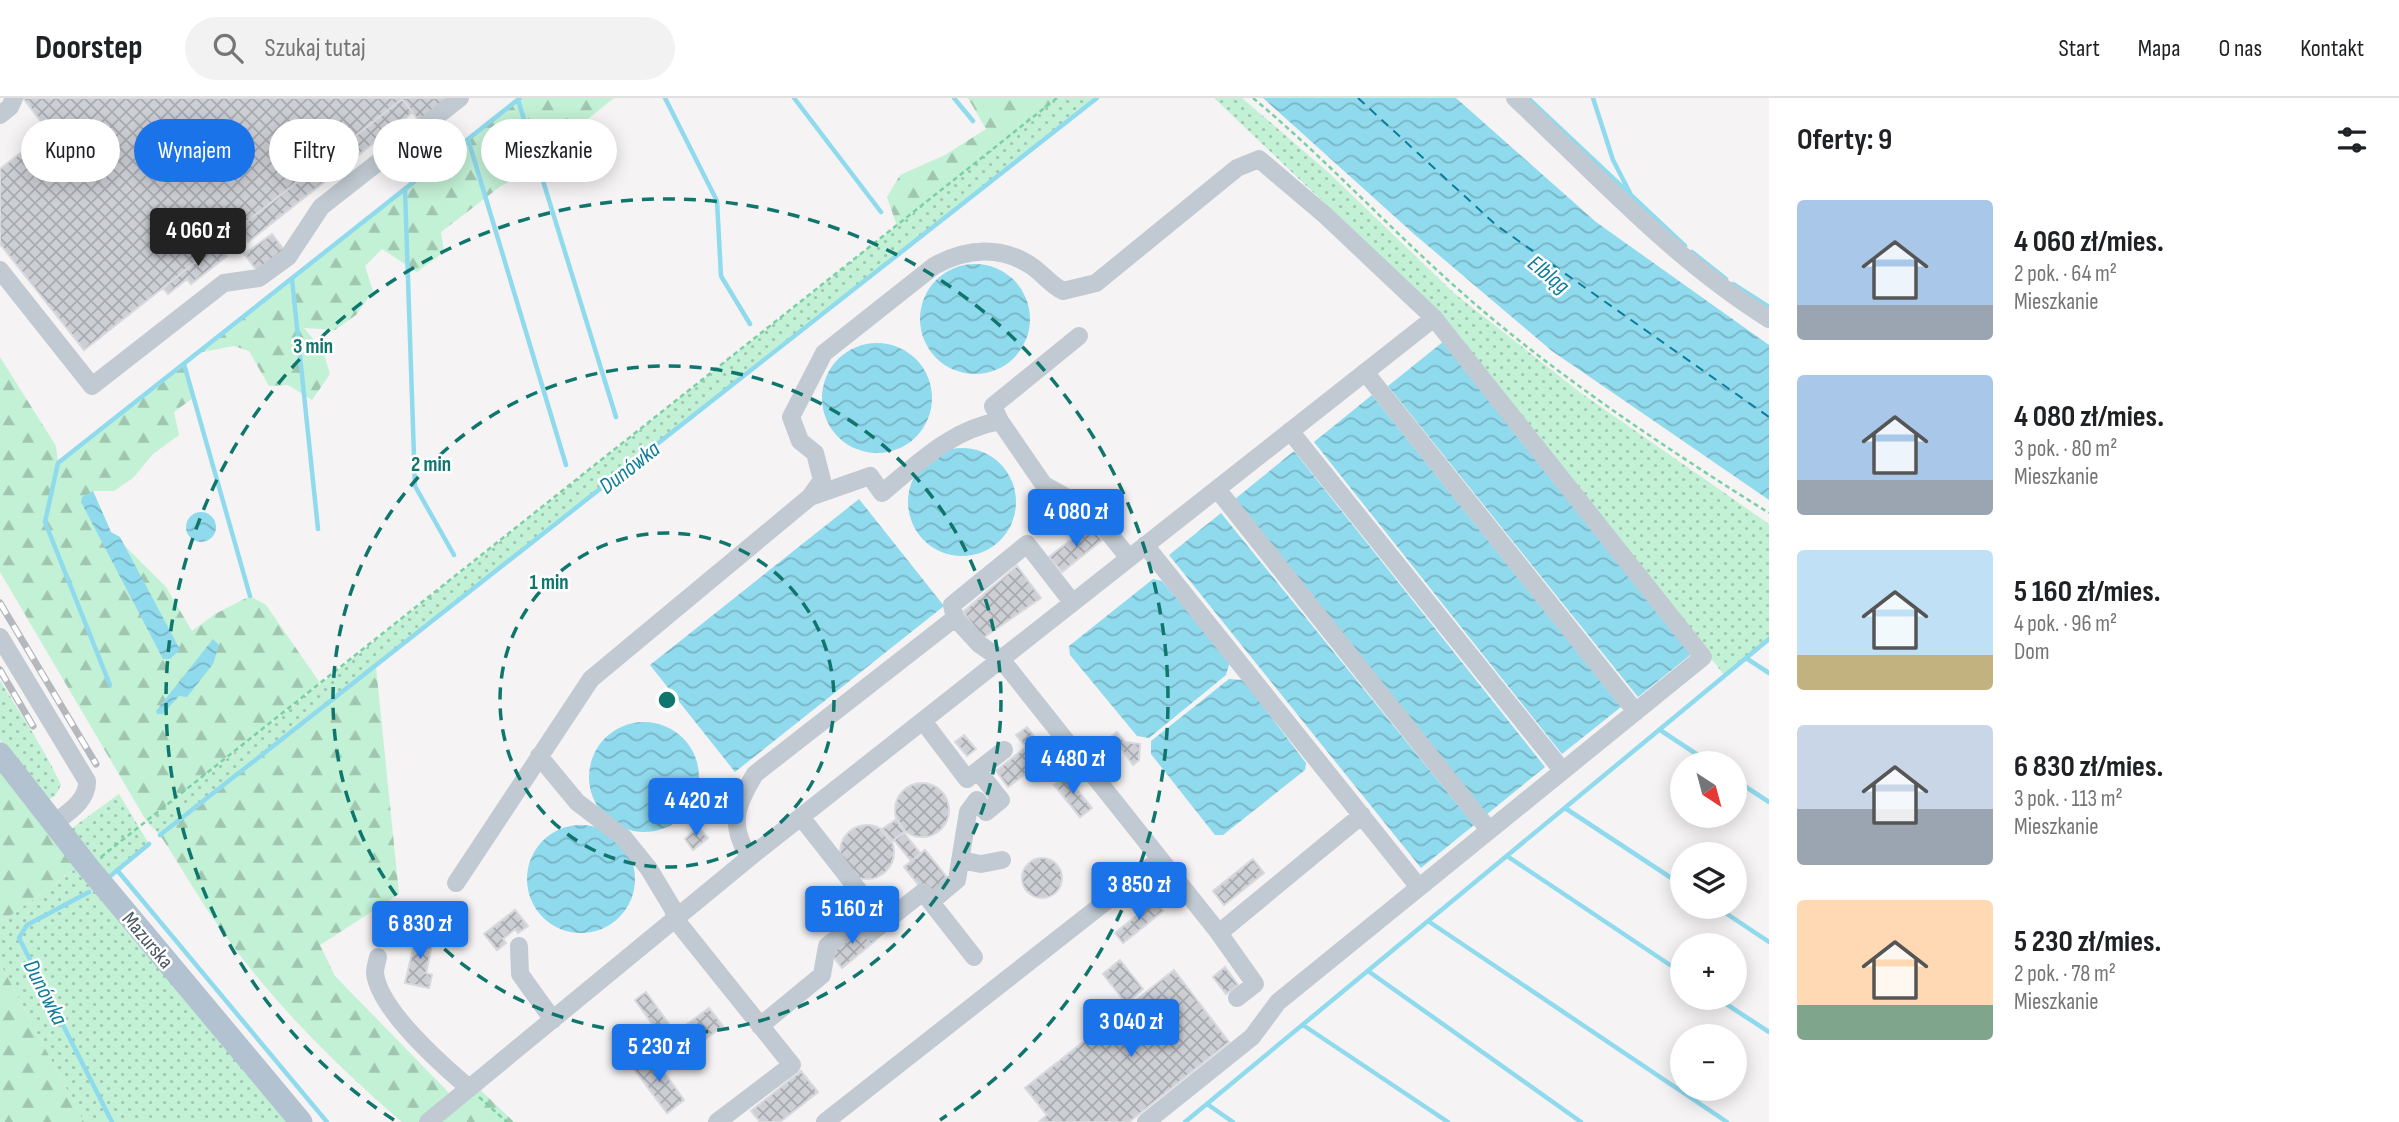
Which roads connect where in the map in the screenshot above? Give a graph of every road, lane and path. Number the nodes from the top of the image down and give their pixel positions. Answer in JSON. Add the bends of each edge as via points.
{"nodes":[{"id":1,"x":14,"y":98,"type":"edge"},
{"id":2,"x":460,"y":98,"type":"edge"},
{"id":3,"x":1057,"y":98,"type":"edge"},
{"id":4,"x":1253,"y":98,"type":"edge"},
{"id":5,"x":1516,"y":98,"type":"edge"},
{"id":6,"x":0,"y":115,"type":"edge"},
{"id":7,"x":0,"y":270,"type":"edge"},
{"id":8,"x":1434,"y":318,"type":"junction"},
{"id":9,"x":1769,"y":319,"type":"edge"},
{"id":10,"x":1079,"y":336,"type":"dead end"},
{"id":11,"x":1365,"y":372,"type":"junction"},
{"id":12,"x":1000,"y":421,"type":"junction"},
{"id":13,"x":1290,"y":431,"type":"junction"},
{"id":14,"x":1217,"y":489,"type":"junction"},
{"id":15,"x":810,"y":496,"type":"junction"},
{"id":16,"x":1769,"y":513,"type":"edge"},
{"id":17,"x":1145,"y":545,"type":"junction"},
{"id":18,"x":1129,"y":558,"type":"junction"},
{"id":19,"x":1072,"y":602,"type":"junction"},
{"id":20,"x":955,"y":618,"type":"junction"},
{"id":21,"x":0,"y":637,"type":"edge"},
{"id":22,"x":1001,"y":659,"type":"junction"},
{"id":23,"x":1636,"y":712,"type":"junction"},
{"id":24,"x":923,"y":721,"type":"junction"},
{"id":25,"x":1004,"y":750,"type":"dead end"},
{"id":26,"x":0,"y":754,"type":"edge"},
{"id":27,"x":539,"y":756,"type":"junction"},
{"id":28,"x":1562,"y":770,"type":"junction"},
{"id":29,"x":978,"y":771,"type":"junction"},
{"id":30,"x":1362,"y":815,"type":"junction"},
{"id":31,"x":801,"y":817,"type":"junction"},
{"id":32,"x":53,"y":824,"type":"junction"},
{"id":33,"x":1489,"y":830,"type":"junction"},
{"id":34,"x":749,"y":858,"type":"junction"},
{"id":35,"x":1160,"y":859,"type":"junction"},
{"id":36,"x":960,"y":860,"type":"junction"},
{"id":37,"x":1002,"y":860,"type":"dead end"},
{"id":38,"x":88,"y":867,"type":"junction"},
{"id":39,"x":456,"y":884,"type":"dead end"},
{"id":40,"x":1418,"y":886,"type":"junction"},
{"id":41,"x":931,"y":902,"type":"junction"},
{"id":42,"x":675,"y":919,"type":"junction"},
{"id":43,"x":884,"y":923,"type":"junction"},
{"id":44,"x":1219,"y":933,"type":"junction"},
{"id":45,"x":519,"y":946,"type":"dead end"},
{"id":46,"x":378,"y":957,"type":"dead end"},
{"id":47,"x":974,"y":957,"type":"dead end"},
{"id":48,"x":1237,"y":998,"type":"dead end"},
{"id":49,"x":553,"y":1020,"type":"junction"},
{"id":50,"x":760,"y":1026,"type":"junction"},
{"id":51,"x":469,"y":1088,"type":"junction"},
{"id":52,"x":302,"y":1122,"type":"edge"},
{"id":53,"x":428,"y":1122,"type":"edge"},
{"id":54,"x":507,"y":1122,"type":"edge"},
{"id":55,"x":717,"y":1122,"type":"edge"},
{"id":56,"x":825,"y":1122,"type":"edge"},
{"id":57,"x":1146,"y":1122,"type":"edge"}],
"edges":[{"from":1,"to":6,"type":"street"},
{"from":2,"to":7,"type":"street","via":[[321,207],[288,257],[259,278],[224,283],[92,386]]},
{"from":3,"to":38,"type":"path"},
{"from":4,"to":16,"type":"path","via":[[1460,291],[1665,447]]},
{"from":5,"to":9,"type":"street","via":[[1680,256]]},
{"from":8,"to":11,"type":"street"},
{"from":8,"to":15,"type":"street","via":[[1259,159],[1237,168],[1096,283],[1063,291],[1035,269],[1001,252],[951,257],[934,266],[824,353],[806,383],[790,418],[818,464],[822,480]]},
{"from":8,"to":23,"type":"street","via":[[1703,657]]},
{"from":10,"to":12,"type":"street","via":[[993,406]]},
{"from":11,"to":13,"type":"street"},
{"from":11,"to":23,"type":"street"},
{"from":12,"to":15,"type":"street","via":[[952,436],[882,492],[870,476]]},
{"from":12,"to":18,"type":"street","via":[[1044,485],[1091,511]]},
{"from":13,"to":14,"type":"street"},
{"from":13,"to":28,"type":"street"},
{"from":14,"to":17,"type":"street"},
{"from":14,"to":33,"type":"street"},
{"from":15,"to":27,"type":"street","via":[[591,679]]},
{"from":17,"to":18,"type":"street"},
{"from":17,"to":30,"type":"street"},
{"from":18,"to":19,"type":"street"},
{"from":19,"to":20,"type":"street","via":[[1027,544],[952,605]]},
{"from":19,"to":22,"type":"street"},
{"from":20,"to":22,"type":"street","via":[[979,645]]},
{"from":20,"to":34,"type":"street","via":[[755,774],[736,822],[737,837]]},
{"from":21,"to":32,"type":"street","via":[[87,781],[81,801]]},
{"from":22,"to":24,"type":"street"},
{"from":22,"to":35,"type":"street"},
{"from":23,"to":28,"type":"street"},
{"from":24,"to":29,"type":"street","via":[[967,779]]},
{"from":24,"to":31,"type":"street"},
{"from":25,"to":29,"type":"street"},
{"from":26,"to":32,"type":"main road","name":"Mazurska"},
{"from":27,"to":39,"type":"street"},
{"from":27,"to":42,"type":"street","via":[[577,802],[624,838],[649,869]]},
{"from":28,"to":33,"type":"street"},
{"from":29,"to":36,"type":"street","via":[[1001,800],[986,812],[977,800],[968,812]]},
{"from":30,"to":40,"type":"street"},
{"from":30,"to":44,"type":"street"},
{"from":31,"to":34,"type":"street"},
{"from":31,"to":43,"type":"street"},
{"from":32,"to":38,"type":"main road","name":"Mazurska"},
{"from":33,"to":40,"type":"street"},
{"from":34,"to":42,"type":"street"},
{"from":35,"to":44,"type":"street"},
{"from":35,"to":56,"type":"street"},
{"from":36,"to":37,"type":"street","via":[[981,864]]},
{"from":36,"to":41,"type":"street","via":[[957,880]]},
{"from":38,"to":52,"type":"main road","name":"Mazurska"},
{"from":40,"to":57,"type":"street","via":[[1278,1002],[1252,1037]]},
{"from":41,"to":43,"type":"street","via":[[923,892]]},
{"from":41,"to":47,"type":"street"},
{"from":42,"to":49,"type":"street"},
{"from":42,"to":50,"type":"street"},
{"from":43,"to":50,"type":"street","via":[[872,932],[862,919],[827,946],[822,975]]},
{"from":44,"to":48,"type":"street","via":[[1255,984]]},
{"from":45,"to":49,"type":"street","via":[[520,974]]},
{"from":46,"to":51,"type":"street","via":[[375,972],[380,989],[400,1019]]},
{"from":49,"to":51,"type":"street"},
{"from":50,"to":55,"type":"street","via":[[792,1065]]},
{"from":51,"to":53,"type":"street"},
{"from":51,"to":54,"type":"path"}]}
